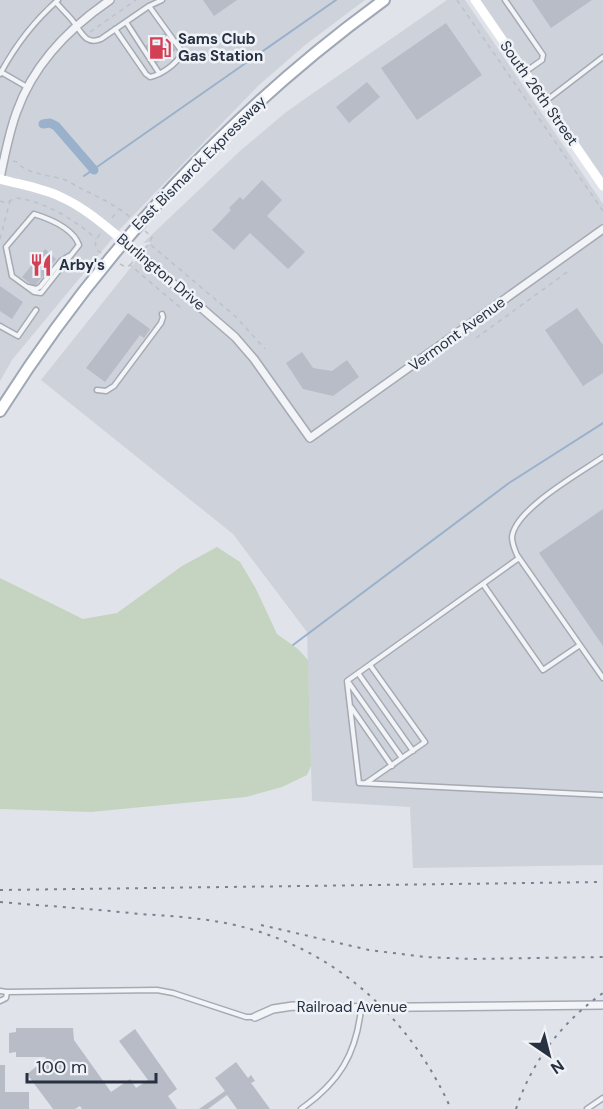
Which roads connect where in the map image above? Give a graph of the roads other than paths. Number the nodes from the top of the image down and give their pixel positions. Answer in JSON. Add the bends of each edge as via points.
{"nodes":[{"id":1,"x":110,"y":0,"type":"edge"},
{"id":2,"x":162,"y":0,"type":"edge"},
{"id":3,"x":384,"y":0,"type":"edge"},
{"id":4,"x":475,"y":0,"type":"edge"},
{"id":5,"x":505,"y":0,"type":"edge"},
{"id":6,"x":57,"y":1,"type":"edge"},
{"id":7,"x":149,"y":6,"type":"junction"},
{"id":8,"x":126,"y":22,"type":"junction"},
{"id":9,"x":76,"y":25,"type":"junction"},
{"id":10,"x":115,"y":29,"type":"junction"},
{"id":11,"x":603,"y":57,"type":"edge"},
{"id":12,"x":525,"y":72,"type":"junction"},
{"id":13,"x":0,"y":73,"type":"edge"},
{"id":14,"x":159,"y":73,"type":"junction"},
{"id":15,"x":27,"y":87,"type":"junction"},
{"id":16,"x":545,"y":101,"type":"junction"},
{"id":17,"x":0,"y":179,"type":"edge"},
{"id":18,"x":603,"y":186,"type":"edge"},
{"id":19,"x":603,"y":229,"type":"edge"},
{"id":20,"x":124,"y":241,"type":"junction"},
{"id":21,"x":0,"y":244,"type":"edge"},
{"id":22,"x":6,"y":247,"type":"junction"},
{"id":23,"x":36,"y":310,"type":"dead end"},
{"id":24,"x":162,"y":314,"type":"dead end"},
{"id":25,"x":0,"y":326,"type":"edge"},
{"id":26,"x":97,"y":390,"type":"dead end"},
{"id":27,"x":0,"y":411,"type":"edge"},
{"id":28,"x":310,"y":438,"type":"joint"},
{"id":29,"x":603,"y":457,"type":"edge"},
{"id":30,"x":519,"y":558,"type":"junction"},
{"id":31,"x":483,"y":584,"type":"junction"},
{"id":32,"x":580,"y":645,"type":"junction"},
{"id":33,"x":370,"y":665,"type":"junction"},
{"id":34,"x":358,"y":673,"type":"junction"},
{"id":35,"x":603,"y":678,"type":"edge"},
{"id":36,"x":347,"y":681,"type":"junction"},
{"id":37,"x":350,"y":706,"type":"junction"},
{"id":38,"x":413,"y":751,"type":"junction"},
{"id":39,"x":402,"y":758,"type":"junction"},
{"id":40,"x":392,"y":766,"type":"junction"},
{"id":41,"x":366,"y":783,"type":"junction"},
{"id":42,"x":603,"y":795,"type":"edge"},
{"id":43,"x":0,"y":991,"type":"edge"},
{"id":44,"x":7,"y":992,"type":"junction"},
{"id":45,"x":0,"y":1002,"type":"edge"},
{"id":46,"x":603,"y":1005,"type":"edge"},
{"id":47,"x":362,"y":1008,"type":"junction"},
{"id":48,"x":255,"y":1017,"type":"joint"},
{"id":49,"x":603,"y":1098,"type":"edge"},
{"id":50,"x":301,"y":1109,"type":"edge"},
{"id":51,"x":587,"y":1109,"type":"edge"}],
"edges":[{"from":1,"to":9,"type":"street"},
{"from":2,"to":7,"type":"lane"},
{"from":3,"to":20,"type":"main road","name":"East Bismarck Expressway","via":[[246,113],[172,186]]},
{"from":4,"to":12,"type":"street","name":"South 26th Street"},
{"from":5,"to":12,"type":"lane","via":[[543,55]]},
{"from":6,"to":9,"type":"lane"},
{"from":6,"to":13,"type":"lane","via":[[22,38]]},
{"from":7,"to":8,"type":"lane"},
{"from":7,"to":14,"type":"lane","via":[[181,52],[180,58]]},
{"from":8,"to":10,"type":"lane"},
{"from":8,"to":14,"type":"lane"},
{"from":9,"to":10,"type":"lane","via":[[84,37],[95,42]]},
{"from":9,"to":15,"type":"street","via":[[49,53]]},
{"from":10,"to":14,"type":"lane","via":[[148,76]]},
{"from":11,"to":16,"type":"lane"},
{"from":12,"to":16,"type":"street","name":"South 26th Street"},
{"from":13,"to":15,"type":"lane"},
{"from":15,"to":17,"type":"street","via":[[13,120]]},
{"from":16,"to":18,"type":"street","name":"South 26th Street"},
{"from":17,"to":20,"type":"street","name":"Burlington Drive","via":[[63,198]]},
{"from":19,"to":28,"type":"street","name":"Vermont Avenue"},
{"from":20,"to":27,"type":"main road","name":"East Bismarck Expressway"},
{"from":20,"to":28,"type":"street","name":"Burlington Drive","via":[[240,342]]},
{"from":21,"to":22,"type":"lane"},
{"from":22,"to":22,"type":"lane","via":[[12,276],[42,294],[79,245],[76,237],[51,219],[34,214]]},
{"from":23,"to":25,"type":"lane","via":[[18,336]]},
{"from":24,"to":26,"type":"lane","via":[[161,323],[114,386],[106,391]]},
{"from":29,"to":30,"type":"lane","via":[[528,510],[512,537]]},
{"from":30,"to":31,"type":"lane"},
{"from":30,"to":32,"type":"lane"},
{"from":31,"to":32,"type":"lane","via":[[543,670]]},
{"from":31,"to":33,"type":"lane"},
{"from":32,"to":35,"type":"lane"},
{"from":33,"to":34,"type":"lane"},
{"from":33,"to":38,"type":"lane","via":[[425,742]]},
{"from":34,"to":36,"type":"lane"},
{"from":34,"to":38,"type":"lane"},
{"from":36,"to":37,"type":"lane"},
{"from":36,"to":39,"type":"lane"},
{"from":37,"to":40,"type":"lane"},
{"from":37,"to":41,"type":"lane","via":[[359,783]]},
{"from":38,"to":39,"type":"lane"},
{"from":39,"to":40,"type":"lane"},
{"from":40,"to":41,"type":"lane"},
{"from":41,"to":42,"type":"lane"},
{"from":43,"to":44,"type":"lane","name":"Railroad Avenue"},
{"from":44,"to":45,"type":"lane"},
{"from":44,"to":48,"type":"lane","name":"Railroad Avenue","via":[[157,990]]},
{"from":46,"to":47,"type":"street","name":"Railroad Avenue"},
{"from":47,"to":48,"type":"street","name":"Railroad Avenue","via":[[293,1006]]},
{"from":47,"to":50,"type":"lane","via":[[345,1065],[324,1091]]},
{"from":49,"to":51,"type":"lane"}]}
